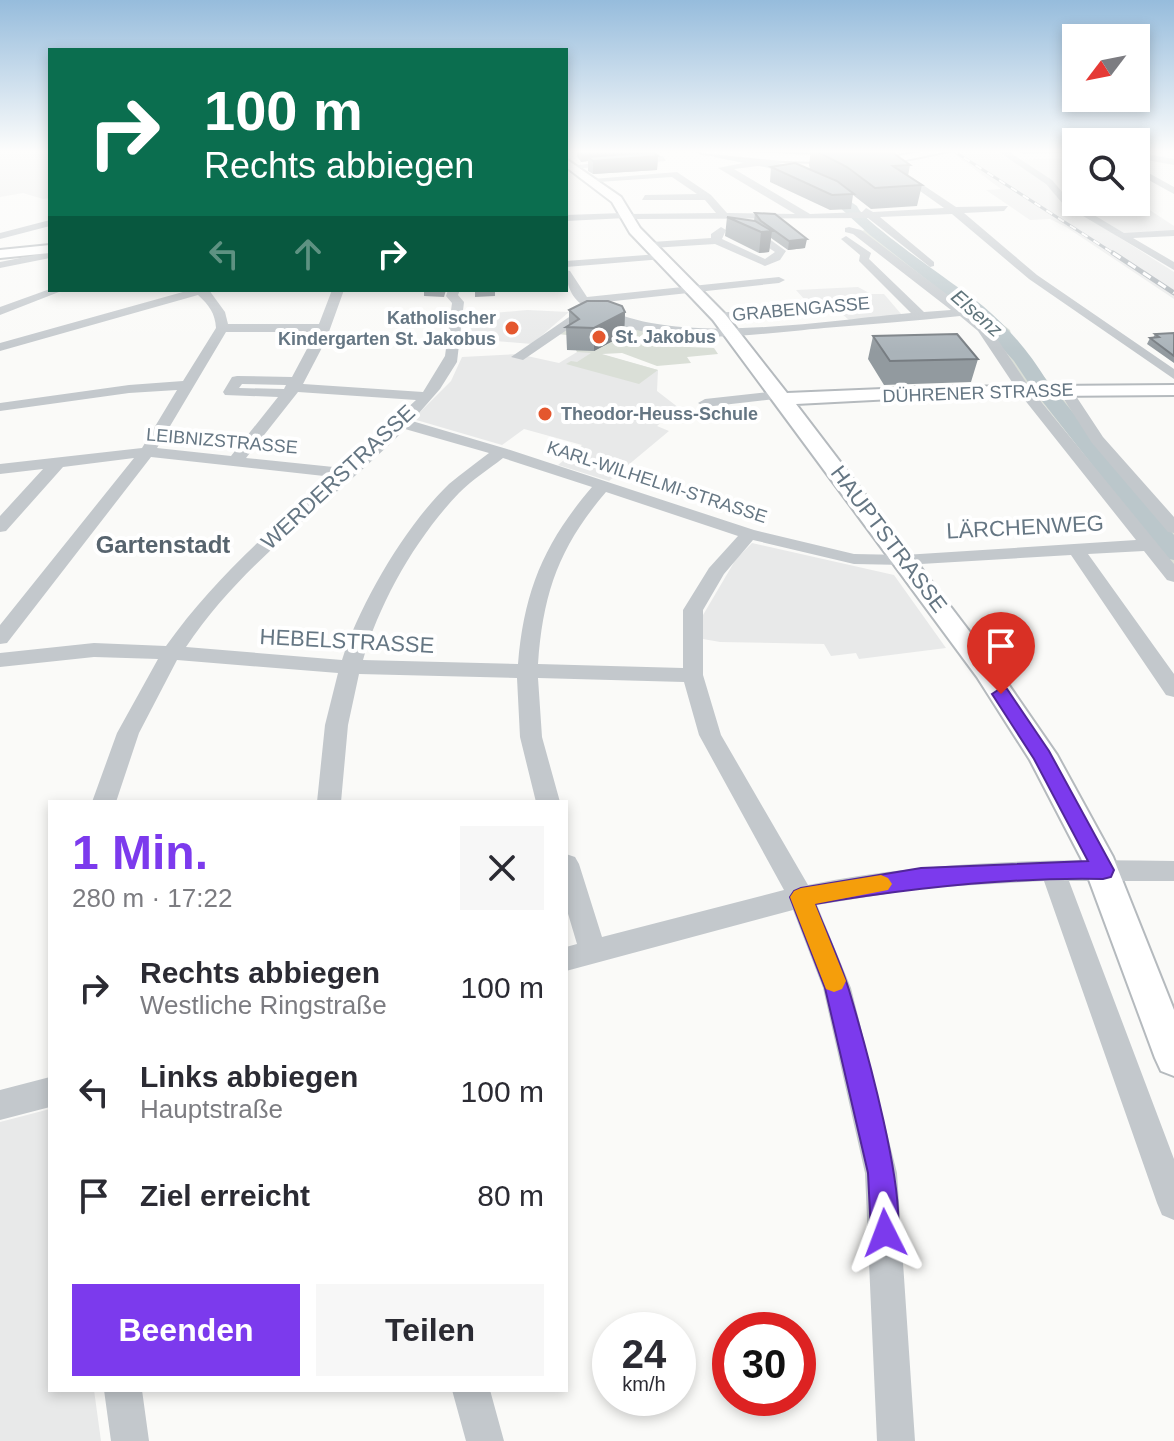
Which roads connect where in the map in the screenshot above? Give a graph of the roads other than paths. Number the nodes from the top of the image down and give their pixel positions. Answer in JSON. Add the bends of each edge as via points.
{"nodes":[{"id":1,"x":589,"y":217,"type":"edge"},
{"id":2,"x":627,"y":217,"type":"edge"},
{"id":3,"x":647,"y":217,"type":"edge"},
{"id":4,"x":716,"y":217,"type":"edge"},
{"id":5,"x":812,"y":217,"type":"edge"},
{"id":6,"x":871,"y":217,"type":"edge"},
{"id":7,"x":963,"y":217,"type":"edge"},
{"id":8,"x":1091,"y":217,"type":"edge"},
{"id":9,"x":568,"y":218,"type":"edge"},
{"id":10,"x":718,"y":222,"type":"junction"},
{"id":11,"x":48,"y":224,"type":"edge"},
{"id":12,"x":849,"y":230,"type":"dead end"},
{"id":13,"x":835,"y":231,"type":"dead end"},
{"id":14,"x":1174,"y":233,"type":"edge"},
{"id":15,"x":1127,"y":235,"type":"dead end"},
{"id":16,"x":0,"y":236,"type":"edge"},
{"id":17,"x":656,"y":251,"type":"junction"},
{"id":18,"x":48,"y":252,"type":"edge"},
{"id":19,"x":48,"y":253,"type":"edge"},
{"id":20,"x":0,"y":254,"type":"edge"},
{"id":21,"x":593,"y":262,"type":"junction"},
{"id":22,"x":765,"y":263,"type":"junction"},
{"id":23,"x":568,"y":264,"type":"edge"},
{"id":24,"x":930,"y":264,"type":"dead end"},
{"id":25,"x":0,"y":265,"type":"edge"},
{"id":26,"x":1174,"y":267,"type":"edge"},
{"id":27,"x":568,"y":276,"type":"edge"},
{"id":28,"x":606,"y":286,"type":"junction"},
{"id":29,"x":688,"y":287,"type":"junction"},
{"id":30,"x":787,"y":289,"type":"junction"},
{"id":31,"x":52,"y":292,"type":"edge"},
{"id":32,"x":195,"y":292,"type":"edge"},
{"id":33,"x":204,"y":292,"type":"edge"},
{"id":34,"x":337,"y":292,"type":"edge"},
{"id":35,"x":453,"y":292,"type":"edge"},
{"id":36,"x":587,"y":304,"type":"junction"},
{"id":37,"x":0,"y":311,"type":"edge"},
{"id":38,"x":963,"y":312,"type":"junction"},
{"id":39,"x":921,"y":316,"type":"junction"},
{"id":40,"x":719,"y":317,"type":"junction"},
{"id":41,"x":222,"y":328,"type":"junction"},
{"id":42,"x":324,"y":328,"type":"junction"},
{"id":43,"x":732,"y":333,"type":"junction"},
{"id":44,"x":0,"y":347,"type":"edge"},
{"id":45,"x":518,"y":357,"type":"dead end"},
{"id":46,"x":1172,"y":373,"type":"edge"},
{"id":47,"x":189,"y":385,"type":"junction"},
{"id":48,"x":295,"y":387,"type":"junction"},
{"id":49,"x":1060,"y":390,"type":"junction"},
{"id":50,"x":1174,"y":390,"type":"edge"},
{"id":51,"x":1029,"y":391,"type":"junction"},
{"id":52,"x":425,"y":396,"type":"junction"},
{"id":53,"x":781,"y":397,"type":"junction"},
{"id":54,"x":831,"y":398,"type":"junction"},
{"id":55,"x":705,"y":403,"type":"dead end"},
{"id":56,"x":0,"y":407,"type":"edge"},
{"id":57,"x":402,"y":423,"type":"junction"},
{"id":58,"x":807,"y":431,"type":"junction"},
{"id":59,"x":147,"y":452,"type":"junction"},
{"id":60,"x":501,"y":452,"type":"junction"},
{"id":61,"x":235,"y":461,"type":"junction"},
{"id":62,"x":58,"y":462,"type":"junction"},
{"id":63,"x":0,"y":469,"type":"edge"},
{"id":64,"x":345,"y":473,"type":"junction"},
{"id":65,"x":601,"y":487,"type":"junction"},
{"id":66,"x":0,"y":527,"type":"edge"},
{"id":67,"x":1174,"y":528,"type":"edge"},
{"id":68,"x":749,"y":534,"type":"junction"},
{"id":69,"x":1148,"y":545,"type":"junction"},
{"id":70,"x":1075,"y":548,"type":"junction"},
{"id":71,"x":904,"y":560,"type":"junction"},
{"id":72,"x":1174,"y":576,"type":"edge"},
{"id":73,"x":0,"y":638,"type":"edge"},
{"id":74,"x":171,"y":653,"type":"junction"},
{"id":75,"x":0,"y":660,"type":"edge"},
{"id":76,"x":347,"y":667,"type":"junction"},
{"id":77,"x":527,"y":671,"type":"junction"},
{"id":78,"x":693,"y":675,"type":"junction"},
{"id":79,"x":1174,"y":690,"type":"edge"},
{"id":80,"x":105,"y":800,"type":"edge"},
{"id":81,"x":329,"y":800,"type":"edge"},
{"id":82,"x":547,"y":800,"type":"edge"},
{"id":83,"x":1052,"y":869,"type":"junction"},
{"id":84,"x":1103,"y":870,"type":"junction"},
{"id":85,"x":568,"y":871,"type":"edge"},
{"id":86,"x":1174,"y":871,"type":"edge"},
{"id":87,"x":801,"y":897,"type":"junction"},
{"id":88,"x":593,"y":952,"type":"junction"},
{"id":89,"x":568,"y":958,"type":"edge"},
{"id":90,"x":1174,"y":1058,"type":"edge"},
{"id":91,"x":48,"y":1093,"type":"edge"},
{"id":92,"x":0,"y":1105,"type":"edge"},
{"id":93,"x":1174,"y":1203,"type":"edge"},
{"id":94,"x":123,"y":1392,"type":"edge"},
{"id":95,"x":472,"y":1392,"type":"edge"},
{"id":96,"x":130,"y":1441,"type":"edge"},
{"id":97,"x":485,"y":1441,"type":"edge"},
{"id":98,"x":896,"y":1441,"type":"edge"}],
"edges":[{"from":1,"to":9,"type":"street"},
{"from":2,"to":17,"type":"main road","name":"HAUPTSTRASSE"},
{"from":3,"to":10,"type":"street"},
{"from":4,"to":10,"type":"street"},
{"from":5,"to":10,"type":"street"},
{"from":6,"to":24,"type":"street"},
{"from":7,"to":46,"type":"street","via":[[1033,277]]},
{"from":8,"to":26,"type":"street"},
{"from":10,"to":17,"type":"street"},
{"from":10,"to":22,"type":"street"},
{"from":10,"to":22,"type":"street","via":[[781,249]]},
{"from":11,"to":16,"type":"street"},
{"from":12,"to":38,"type":"street"},
{"from":13,"to":39,"type":"street","name":"GRABENGASSE","via":[[867,255],[863,259]]},
{"from":14,"to":15,"type":"street"},
{"from":17,"to":21,"type":"street"},
{"from":17,"to":29,"type":"main road","name":"HAUPTSTRASSE"},
{"from":18,"to":20,"type":"main road"},
{"from":19,"to":25,"type":"street"},
{"from":21,"to":23,"type":"street"},
{"from":21,"to":28,"type":"street"},
{"from":22,"to":30,"type":"street"},
{"from":27,"to":36,"type":"street"},
{"from":28,"to":29,"type":"street"},
{"from":28,"to":36,"type":"street"},
{"from":29,"to":30,"type":"street"},
{"from":29,"to":40,"type":"main road","name":"HAUPTSTRASSE"},
{"from":30,"to":40,"type":"street","via":[[803,308]]},
{"from":31,"to":37,"type":"street"},
{"from":32,"to":44,"type":"street"},
{"from":33,"to":41,"type":"street","via":[[222,316]]},
{"from":34,"to":42,"type":"street"},
{"from":35,"to":52,"type":"street","name":"WERDERSTRASSE","via":[[458,302],[452,319],[452,358]]},
{"from":36,"to":43,"type":"street","name":"GRABENGASSE","via":[[622,320],[680,333]]},
{"from":36,"to":45,"type":"street"},
{"from":38,"to":39,"type":"street","name":"GRABENGASSE"},
{"from":38,"to":51,"type":"street","via":[[991,337]]},
{"from":39,"to":43,"type":"street","name":"GRABENGASSE"},
{"from":40,"to":43,"type":"main road","name":"HAUPTSTRASSE"},
{"from":41,"to":42,"type":"street"},
{"from":41,"to":47,"type":"street"},
{"from":42,"to":48,"type":"street"},
{"from":43,"to":53,"type":"main road","name":"HAUPTSTRASSE"},
{"from":47,"to":56,"type":"street"},
{"from":47,"to":59,"type":"street"},
{"from":48,"to":52,"type":"street","name":"WERDERSTRASSE"},
{"from":48,"to":61,"type":"street"},
{"from":49,"to":50,"type":"main road","name":"DÜHRENER STRASSE"},
{"from":49,"to":51,"type":"main road","name":"DÜHRENER STRASSE"},
{"from":49,"to":67,"type":"street"},
{"from":51,"to":54,"type":"main road","name":"DÜHRENER STRASSE"},
{"from":51,"to":69,"type":"street"},
{"from":52,"to":57,"type":"street","name":"WERDERSTRASSE"},
{"from":53,"to":54,"type":"main road","name":"DÜHRENER STRASSE"},
{"from":53,"to":55,"type":"street"},
{"from":53,"to":58,"type":"main road","name":"HAUPTSTRASSE"},
{"from":54,"to":58,"type":"main road","via":[[810,408]]},
{"from":57,"to":60,"type":"street","name":"KARL-WILHELMI-STRASSE"},
{"from":57,"to":64,"type":"street","name":"WERDERSTRASSE"},
{"from":58,"to":71,"type":"main road","name":"HAUPTSTRASSE"},
{"from":59,"to":61,"type":"street","name":"LEIBNIZSTRASSE"},
{"from":59,"to":62,"type":"street","name":"LEIBNIZSTRASSE"},
{"from":59,"to":73,"type":"street"},
{"from":60,"to":65,"type":"street","name":"KARL-WILHELMI-STRASSE"},
{"from":60,"to":76,"type":"street","via":[[456,487],[403,551]]},
{"from":61,"to":64,"type":"street","name":"LEIBNIZSTRASSE"},
{"from":62,"to":63,"type":"street","name":"LEIBNIZSTRASSE"},
{"from":62,"to":66,"type":"street"},
{"from":64,"to":74,"type":"street","name":"WERDERSTRASSE","via":[[262,545]]},
{"from":65,"to":68,"type":"street","name":"KARL-WILHELMI-STRASSE"},
{"from":65,"to":77,"type":"street","via":[[550,558],[531,627]]},
{"from":68,"to":71,"type":"street","name":"KARL-WILHELMI-STRASSE","via":[[854,559]]},
{"from":68,"to":78,"type":"street","via":[[716,572],[693,610]]},
{"from":69,"to":70,"type":"street","name":"LÄRCHENWEG"},
{"from":69,"to":72,"type":"street"},
{"from":70,"to":71,"type":"street","name":"LÄRCHENWEG"},
{"from":70,"to":79,"type":"street"},
{"from":71,"to":84,"type":"main road","name":"HAUPTSTRASSE","via":[[1042,755]]},
{"from":74,"to":75,"type":"street","name":"HEBELSTRASSE","via":[[94,650]]},
{"from":74,"to":76,"type":"street","name":"HEBELSTRASSE"},
{"from":74,"to":80,"type":"street","name":"WERDERSTRASSE","via":[[128,733]]},
{"from":76,"to":77,"type":"street","name":"HEBELSTRASSE"},
{"from":76,"to":81,"type":"street","via":[[330,758]]},
{"from":77,"to":78,"type":"street","name":"HEBELSTRASSE"},
{"from":77,"to":82,"type":"street","via":[[530,735]]},
{"from":78,"to":87,"type":"street","via":[[710,735]]},
{"from":83,"to":84,"type":"street"},
{"from":83,"to":87,"type":"street","via":[[921,877]]},
{"from":83,"to":93,"type":"street"},
{"from":84,"to":86,"type":"street"},
{"from":84,"to":90,"type":"main road","name":"HAUPTSTRASSE"},
{"from":85,"to":88,"type":"street"},
{"from":87,"to":88,"type":"street"},
{"from":87,"to":98,"type":"street","via":[[837,988],[881,1173]]},
{"from":88,"to":89,"type":"street"},
{"from":91,"to":92,"type":"street"},
{"from":94,"to":96,"type":"street"},
{"from":95,"to":97,"type":"street"}]}
